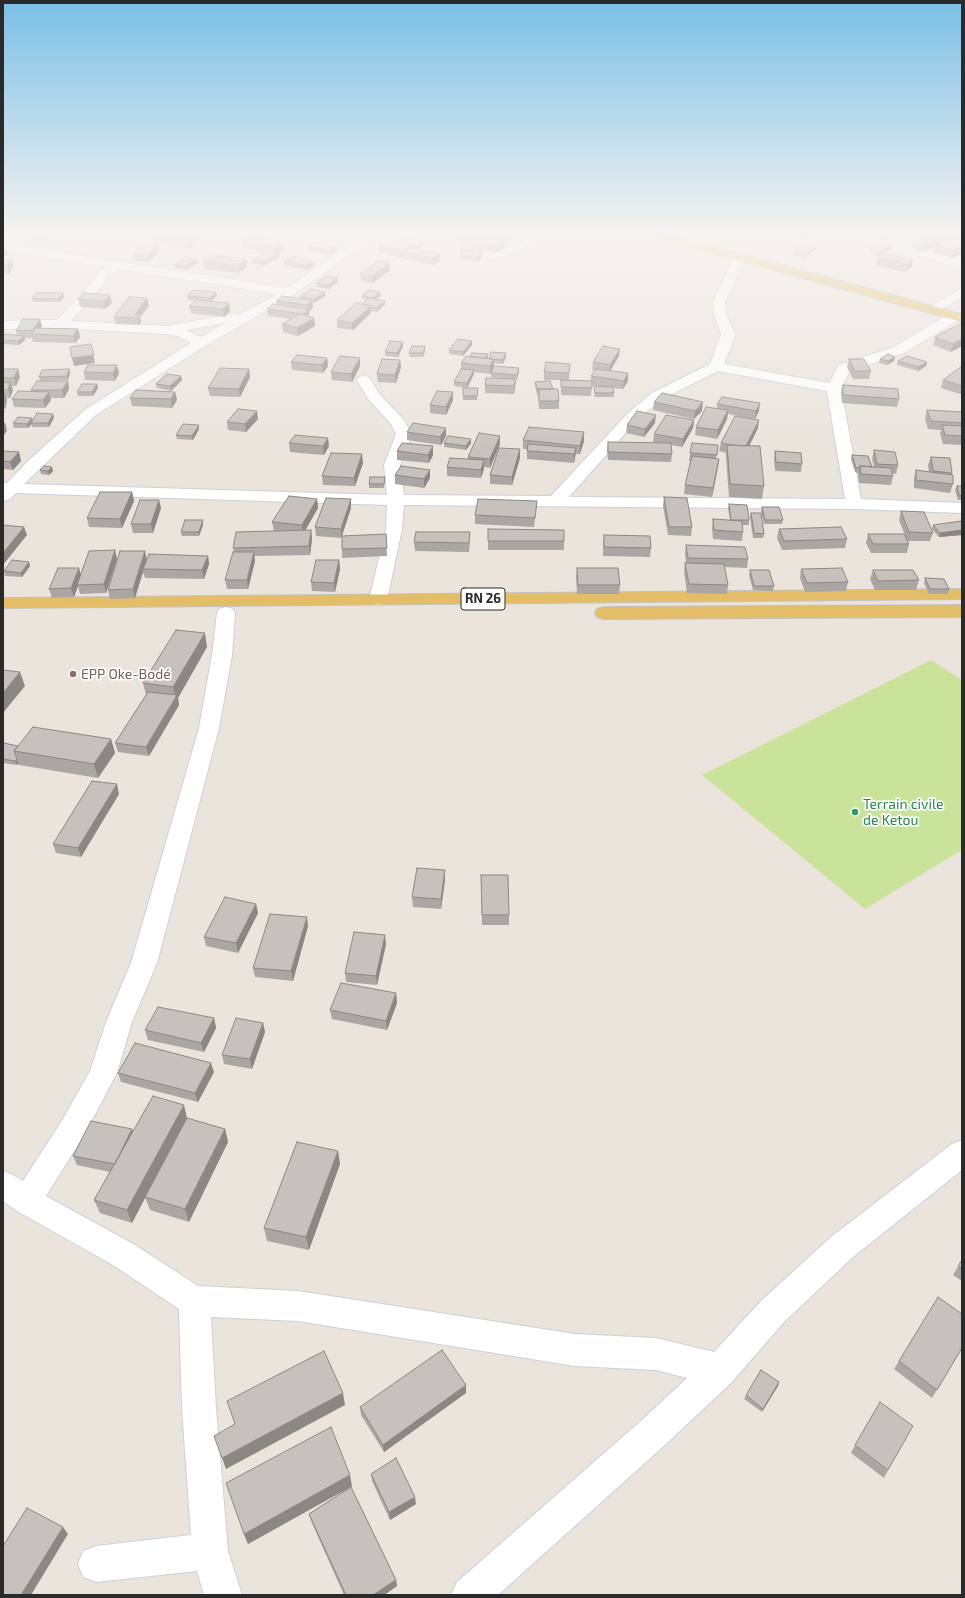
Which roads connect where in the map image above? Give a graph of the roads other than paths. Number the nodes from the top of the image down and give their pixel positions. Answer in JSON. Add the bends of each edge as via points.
{"nodes":[{"id":1,"x":76,"y":308,"type":"edge"},
{"id":2,"x":263,"y":308,"type":"edge"},
{"id":3,"x":720,"y":308,"type":"edge"},
{"id":4,"x":922,"y":308,"type":"edge"},
{"id":5,"x":935,"y":308,"type":"edge"},
{"id":6,"x":931,"y":310,"type":"junction"},
{"id":7,"x":249,"y":316,"type":"junction"},
{"id":8,"x":958,"y":317,"type":"edge"},
{"id":9,"x":61,"y":324,"type":"junction"},
{"id":10,"x":3,"y":325,"type":"edge"},
{"id":11,"x":165,"y":330,"type":"junction"},
{"id":12,"x":200,"y":343,"type":"junction"},
{"id":13,"x":716,"y":367,"type":"junction"},
{"id":14,"x":364,"y":380,"type":"dead end"},
{"id":15,"x":834,"y":388,"type":"junction"},
{"id":16,"x":5,"y":491,"type":"edge"},
{"id":17,"x":396,"y":500,"type":"junction"},
{"id":18,"x":556,"y":501,"type":"junction"},
{"id":19,"x":854,"y":504,"type":"junction"},
{"id":20,"x":962,"y":508,"type":"edge"},
{"id":21,"x":962,"y":594,"type":"edge"},
{"id":22,"x":378,"y":600,"type":"junction"},
{"id":23,"x":3,"y":603,"type":"edge"},
{"id":24,"x":962,"y":611,"type":"edge"},
{"id":25,"x":226,"y":613,"type":"junction"},
{"id":26,"x":3,"y":616,"type":"edge"},
{"id":27,"x":962,"y":1153,"type":"edge"},
{"id":28,"x":15,"y":1192,"type":"edge"},
{"id":29,"x":194,"y":1300,"type":"junction"},
{"id":30,"x":720,"y":1370,"type":"junction"},
{"id":31,"x":210,"y":1550,"type":"junction"},
{"id":32,"x":96,"y":1564,"type":"dead end"},
{"id":33,"x":223,"y":1595,"type":"edge"},
{"id":34,"x":470,"y":1595,"type":"edge"}],
"edges":[{"from":1,"to":9,"type":"street"},
{"from":2,"to":7,"type":"street"},
{"from":3,"to":13,"type":"street","via":[[728,335]]},
{"from":4,"to":6,"type":"main road"},
{"from":5,"to":6,"type":"street"},
{"from":6,"to":8,"type":"main road"},
{"from":7,"to":11,"type":"street"},
{"from":7,"to":12,"type":"street"},
{"from":8,"to":15,"type":"street","via":[[899,350],[846,366]]},
{"from":9,"to":10,"type":"street"},
{"from":9,"to":11,"type":"street"},
{"from":11,"to":12,"type":"street","via":[[181,333]]},
{"from":12,"to":16,"type":"street","via":[[91,412]]},
{"from":13,"to":15,"type":"street"},
{"from":13,"to":18,"type":"street","via":[[657,396],[632,417]]},
{"from":14,"to":17,"type":"street","via":[[374,397],[398,422],[404,434],[392,465]]},
{"from":15,"to":19,"type":"street"},
{"from":16,"to":17,"type":"street"},
{"from":17,"to":18,"type":"street"},
{"from":17,"to":22,"type":"street","via":[[394,529]]},
{"from":18,"to":19,"type":"street"},
{"from":19,"to":20,"type":"street"},
{"from":21,"to":22,"type":"main road","number":"RN 26"},
{"from":22,"to":23,"type":"main road","number":"RN 26"},
{"from":24,"to":25,"type":"main road","number":"RN 26"},
{"from":25,"to":26,"type":"main road","number":"RN 26"},
{"from":25,"to":28,"type":"street","via":[[222,655],[209,728],[144,963],[119,1022],[103,1073],[73,1128]]},
{"from":27,"to":30,"type":"street","via":[[842,1246],[774,1312]]},
{"from":28,"to":29,"type":"street","via":[[124,1255]]},
{"from":29,"to":30,"type":"street","via":[[298,1306],[575,1350],[656,1354]]},
{"from":29,"to":31,"type":"street"},
{"from":30,"to":34,"type":"street"},
{"from":31,"to":32,"type":"street"},
{"from":31,"to":33,"type":"street"}]}
